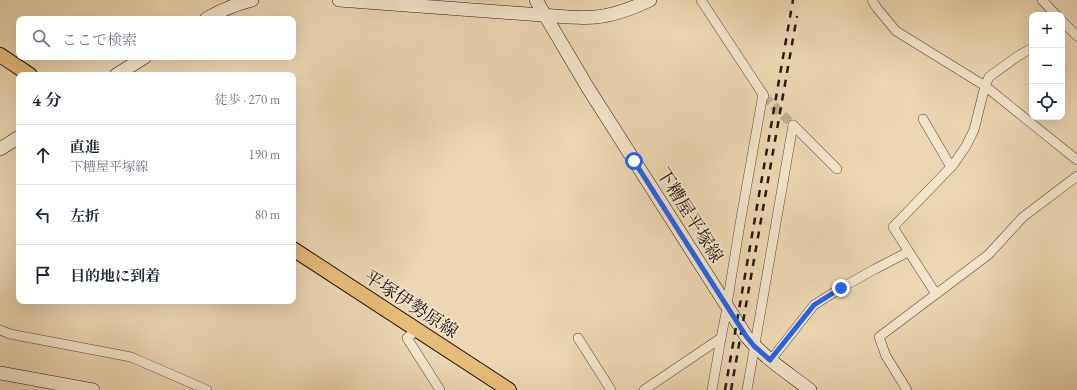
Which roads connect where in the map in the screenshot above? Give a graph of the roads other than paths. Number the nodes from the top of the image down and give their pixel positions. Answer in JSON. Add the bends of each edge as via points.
{"nodes":[{"id":1,"x":339,"y":0,"type":"edge"},
{"id":2,"x":536,"y":0,"type":"edge"},
{"id":3,"x":650,"y":0,"type":"edge"},
{"id":4,"x":701,"y":0,"type":"edge"},
{"id":5,"x":872,"y":0,"type":"edge"},
{"id":6,"x":1042,"y":0,"type":"edge"},
{"id":7,"x":244,"y":1,"type":"edge"},
{"id":8,"x":1053,"y":12,"type":"edge"},
{"id":9,"x":211,"y":16,"type":"edge"},
{"id":10,"x":544,"y":16,"type":"junction"},
{"id":11,"x":1065,"y":27,"type":"edge"},
{"id":12,"x":1077,"y":36,"type":"edge"},
{"id":13,"x":1029,"y":50,"type":"edge"},
{"id":14,"x":0,"y":55,"type":"edge"},
{"id":15,"x":140,"y":60,"type":"edge"},
{"id":16,"x":26,"y":72,"type":"edge"},
{"id":17,"x":121,"y":72,"type":"edge"},
{"id":18,"x":985,"y":86,"type":"junction"},
{"id":19,"x":923,"y":119,"type":"dead end"},
{"id":20,"x":16,"y":139,"type":"edge"},
{"id":21,"x":0,"y":149,"type":"edge"},
{"id":22,"x":1077,"y":160,"type":"edge"},
{"id":23,"x":951,"y":167,"type":"junction"},
{"id":24,"x":837,"y":169,"type":"dead end"},
{"id":25,"x":1077,"y":176,"type":"edge"},
{"id":26,"x":296,"y":251,"type":"edge"},
{"id":27,"x":908,"y":252,"type":"junction"},
{"id":28,"x":936,"y":294,"type":"junction"},
{"id":29,"x":727,"y":308,"type":"junction"},
{"id":30,"x":0,"y":330,"type":"edge"},
{"id":31,"x":417,"y":330,"type":"junction"},
{"id":32,"x":578,"y":338,"type":"dead end"},
{"id":33,"x":721,"y":338,"type":"junction"},
{"id":34,"x":754,"y":346,"type":"junction"},
{"id":35,"x":770,"y":360,"type":"junction"},
{"id":36,"x":0,"y":374,"type":"edge"},
{"id":37,"x":93,"y":390,"type":"edge"},
{"id":38,"x":207,"y":390,"type":"edge"},
{"id":39,"x":440,"y":390,"type":"edge"},
{"id":40,"x":510,"y":390,"type":"edge"},
{"id":41,"x":611,"y":390,"type":"edge"},
{"id":42,"x":644,"y":390,"type":"edge"},
{"id":43,"x":712,"y":390,"type":"edge"},
{"id":44,"x":747,"y":390,"type":"edge"},
{"id":45,"x":810,"y":390,"type":"edge"},
{"id":46,"x":907,"y":390,"type":"edge"}],
"edges":[{"from":1,"to":10,"type":"street"},
{"from":2,"to":10,"type":"street","name":"下糟屋平塚線"},
{"from":3,"to":10,"type":"street","via":[[619,13],[596,17]]},
{"from":4,"to":29,"type":"street","via":[[764,95]]},
{"from":5,"to":18,"type":"street","via":[[896,30]]},
{"from":6,"to":8,"type":"street"},
{"from":7,"to":9,"type":"street"},
{"from":10,"to":29,"type":"street","name":"下糟屋平塚線"},
{"from":11,"to":12,"type":"street"},
{"from":13,"to":18,"type":"street","via":[[989,77]]},
{"from":14,"to":16,"type":"main road"},
{"from":15,"to":17,"type":"street"},
{"from":18,"to":22,"type":"street"},
{"from":18,"to":23,"type":"street","via":[[974,130]]},
{"from":19,"to":23,"type":"street"},
{"from":20,"to":21,"type":"street"},
{"from":23,"to":27,"type":"street","via":[[893,227]]},
{"from":24,"to":34,"type":"street","via":[[793,125]]},
{"from":25,"to":28,"type":"street","via":[[1023,217],[988,255]]},
{"from":26,"to":31,"type":"main road","name":"平塚伊勢原線"},
{"from":27,"to":28,"type":"street"},
{"from":27,"to":35,"type":"street","via":[[814,305]]},
{"from":28,"to":46,"type":"street","via":[[879,337],[886,356]]},
{"from":29,"to":33,"type":"street"},
{"from":29,"to":34,"type":"street","name":"下糟屋平塚線"},
{"from":30,"to":38,"type":"street","via":[[131,357]]},
{"from":31,"to":39,"type":"street","via":[[407,338]]},
{"from":31,"to":40,"type":"main road","name":"平塚伊勢原線"},
{"from":32,"to":41,"type":"street"},
{"from":33,"to":42,"type":"street"},
{"from":33,"to":43,"type":"street"},
{"from":34,"to":35,"type":"street","name":"下糟屋平塚線"},
{"from":34,"to":44,"type":"street"},
{"from":35,"to":45,"type":"street","name":"下糟屋平塚線"},
{"from":36,"to":37,"type":"street"}]}
